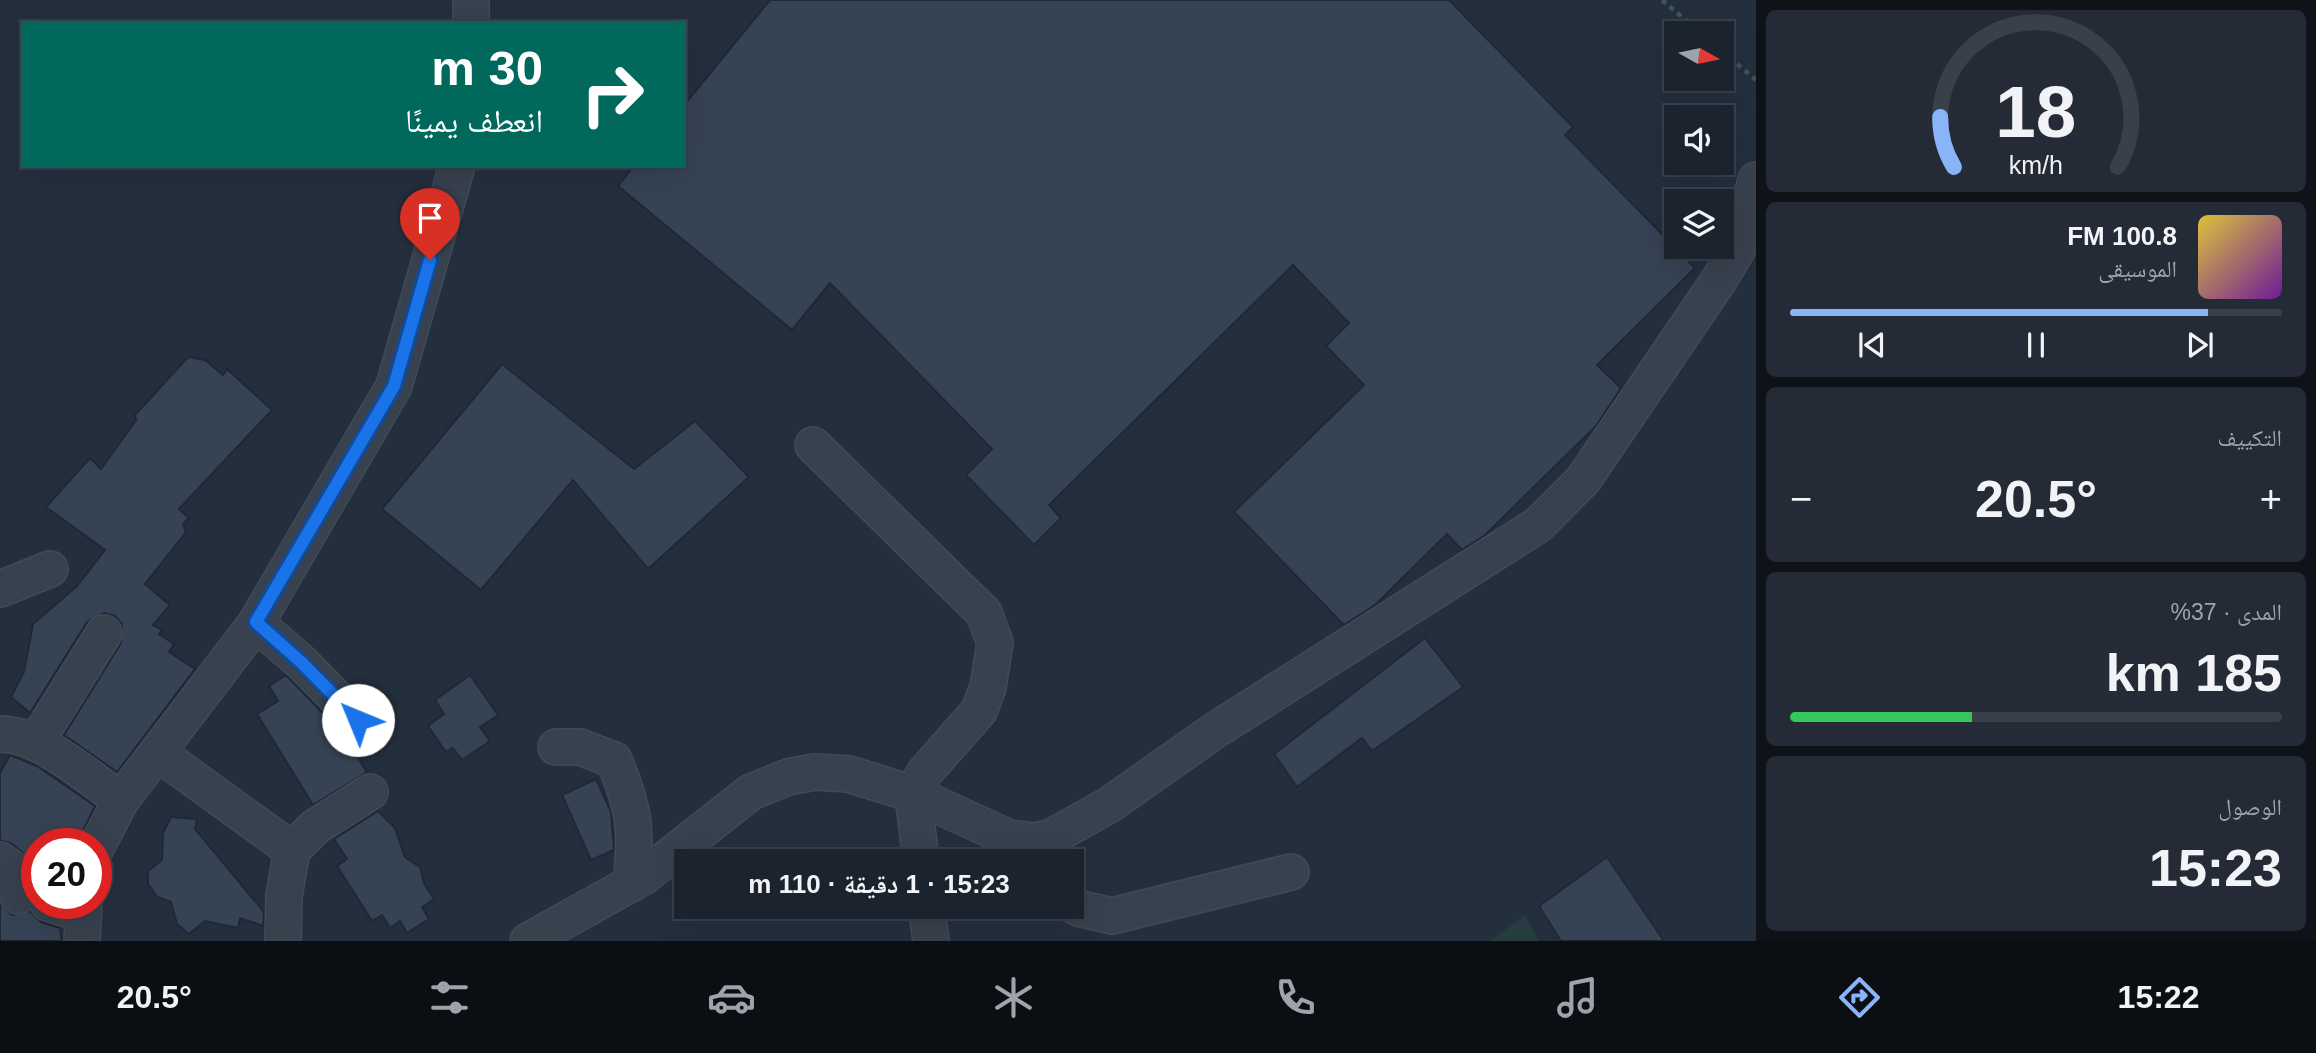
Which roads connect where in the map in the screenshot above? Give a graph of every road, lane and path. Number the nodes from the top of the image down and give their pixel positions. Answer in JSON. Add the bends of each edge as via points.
{"nodes":[{"id":1,"x":471,"y":0,"type":"edge"},
{"id":2,"x":1662,"y":0,"type":"edge"},
{"id":3,"x":471,"y":21,"type":"edge"},
{"id":4,"x":1687,"y":21,"type":"edge"},
{"id":5,"x":1734,"y":61,"type":"edge"},
{"id":6,"x":1756,"y":80,"type":"edge"},
{"id":7,"x":456,"y":168,"type":"edge"},
{"id":8,"x":1756,"y":180,"type":"edge"},
{"id":9,"x":813,"y":445,"type":"dead end"},
{"id":10,"x":50,"y":569,"type":"dead end"},
{"id":11,"x":0,"y":589,"type":"edge"},
{"id":12,"x":256,"y":622,"type":"junction"},
{"id":13,"x":104,"y":633,"type":"dead end"},
{"id":14,"x":358,"y":720,"type":"dead end"},
{"id":15,"x":0,"y":734,"type":"edge"},
{"id":16,"x":36,"y":742,"type":"junction"},
{"id":17,"x":556,"y":747,"type":"dead end"},
{"id":18,"x":158,"y":752,"type":"junction"},
{"id":19,"x":370,"y":792,"type":"dead end"},
{"id":20,"x":913,"y":794,"type":"junction"},
{"id":21,"x":121,"y":800,"type":"junction"},
{"id":22,"x":106,"y":828,"type":"edge"},
{"id":23,"x":920,"y":849,"type":"edge"},
{"id":24,"x":1018,"y":849,"type":"edge"},
{"id":25,"x":292,"y":850,"type":"junction"},
{"id":26,"x":0,"y":860,"type":"edge"},
{"id":27,"x":1290,"y":872,"type":"dead end"},
{"id":28,"x":631,"y":884,"type":"junction"},
{"id":29,"x":21,"y":890,"type":"edge"},
{"id":30,"x":1084,"y":909,"type":"edge"},
{"id":31,"x":928,"y":919,"type":"edge"},
{"id":32,"x":283,"y":941,"type":"edge"},
{"id":33,"x":528,"y":941,"type":"edge"},
{"id":34,"x":931,"y":941,"type":"edge"}],
"edges":[{"from":1,"to":3,"type":"street"},
{"from":2,"to":4,"type":"path"},
{"from":5,"to":6,"type":"path"},
{"from":7,"to":12,"type":"street","via":[[394,386]]},
{"from":8,"to":24,"type":"street","via":[[1737,250],[1719,280],[1583,480],[1546,517],[1214,731],[1109,805],[1050,838]]},
{"from":9,"to":20,"type":"street","via":[[984,613],[995,643],[979,711],[925,772]]},
{"from":10,"to":11,"type":"street"},
{"from":12,"to":14,"type":"street"},
{"from":12,"to":18,"type":"street"},
{"from":13,"to":16,"type":"street"},
{"from":15,"to":16,"type":"street"},
{"from":16,"to":21,"type":"street"},
{"from":17,"to":28,"type":"street","via":[[580,747],[614,760],[632,802],[635,845]]},
{"from":18,"to":21,"type":"street"},
{"from":18,"to":25,"type":"street"},
{"from":19,"to":25,"type":"street","via":[[315,827]]},
{"from":20,"to":23,"type":"street"},
{"from":20,"to":24,"type":"street"},
{"from":20,"to":28,"type":"street","via":[[849,774],[815,772],[788,777],[751,792]]},
{"from":21,"to":22,"type":"street"},
{"from":25,"to":32,"type":"street"},
{"from":26,"to":29,"type":"street","via":[[10,867]]},
{"from":27,"to":30,"type":"street","via":[[1112,916]]},
{"from":28,"to":33,"type":"street"},
{"from":31,"to":34,"type":"street"}]}
